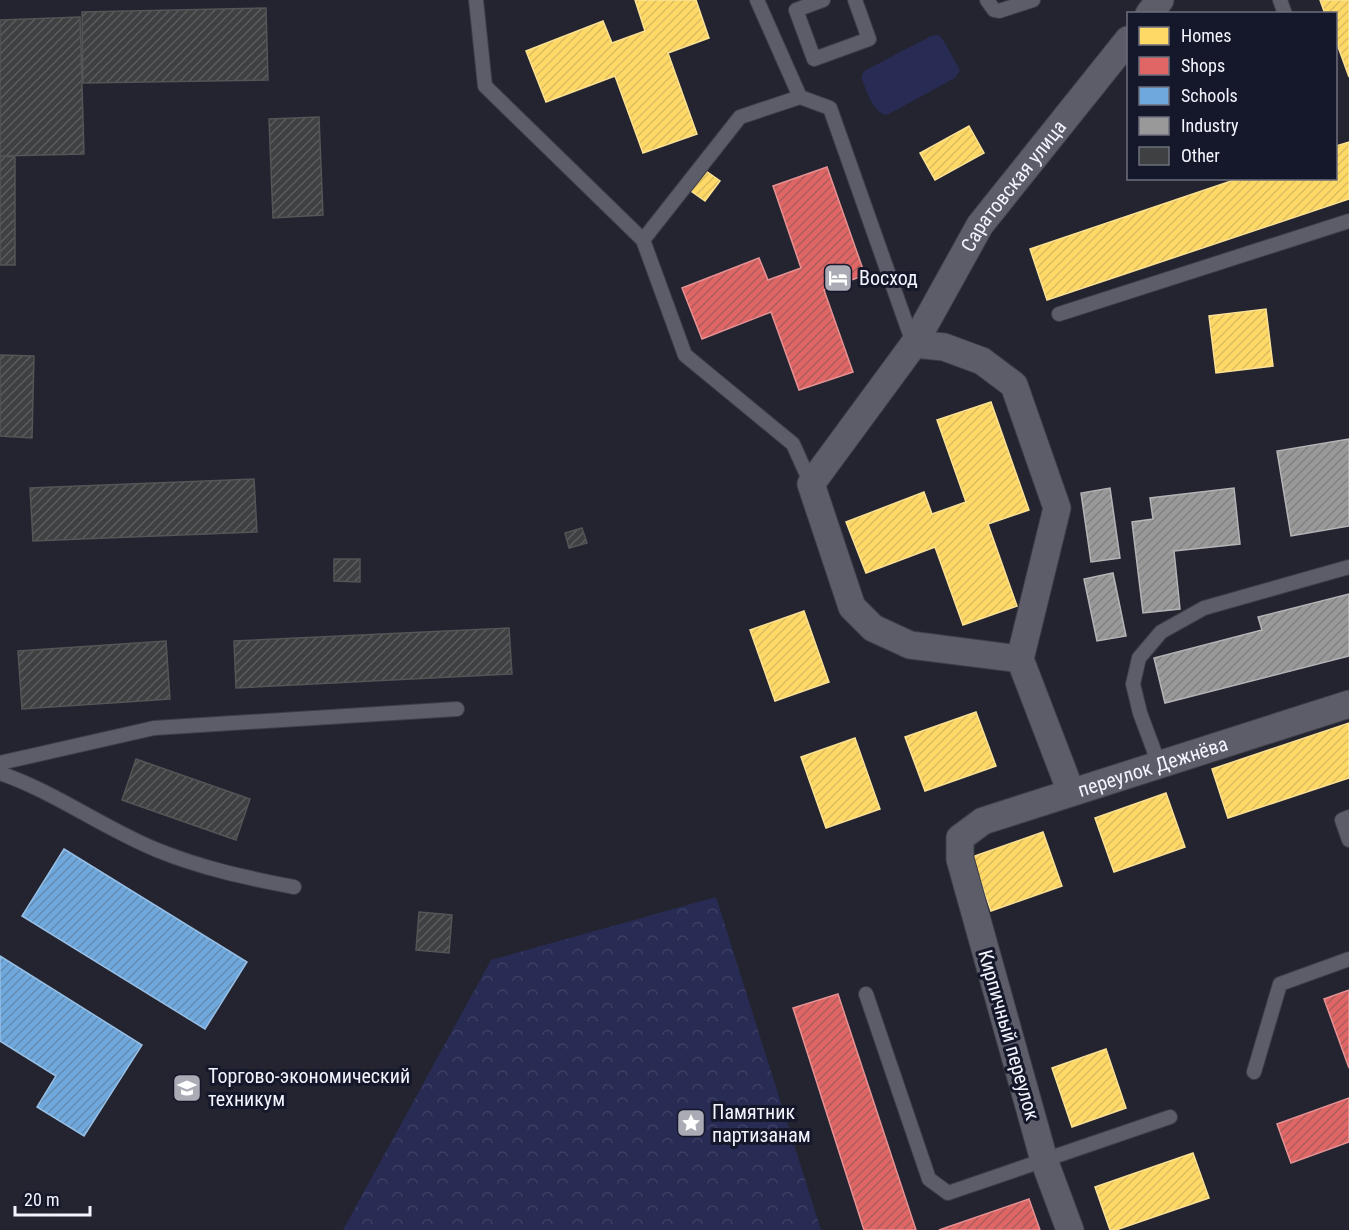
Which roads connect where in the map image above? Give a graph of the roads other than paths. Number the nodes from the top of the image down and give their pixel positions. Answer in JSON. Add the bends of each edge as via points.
{"nodes":[{"id":1,"x":476,"y":0,"type":"edge"},
{"id":2,"x":758,"y":0,"type":"edge"},
{"id":3,"x":823,"y":0,"type":"edge"},
{"id":4,"x":855,"y":0,"type":"edge"},
{"id":5,"x":987,"y":0,"type":"edge"},
{"id":6,"x":1033,"y":0,"type":"edge"},
{"id":7,"x":1160,"y":0,"type":"edge"},
{"id":8,"x":1151,"y":12,"type":"edge"},
{"id":9,"x":1127,"y":41,"type":"edge"},
{"id":10,"x":800,"y":97,"type":"junction"},
{"id":11,"x":1349,"y":221,"type":"edge"},
{"id":12,"x":643,"y":240,"type":"junction"},
{"id":13,"x":1059,"y":314,"type":"dead end"},
{"id":14,"x":914,"y":345,"type":"junction"},
{"id":15,"x":811,"y":484,"type":"junction"},
{"id":16,"x":1349,"y":567,"type":"edge"},
{"id":17,"x":1020,"y":659,"type":"junction"},
{"id":18,"x":1349,"y":704,"type":"edge"},
{"id":19,"x":457,"y":709,"type":"dead end"},
{"id":20,"x":0,"y":763,"type":"edge"},
{"id":21,"x":1159,"y":764,"type":"junction"},
{"id":22,"x":0,"y":773,"type":"edge"},
{"id":23,"x":1071,"y":792,"type":"junction"},
{"id":24,"x":1349,"y":817,"type":"edge"},
{"id":25,"x":960,"y":838,"type":"joint"},
{"id":26,"x":1349,"y":840,"type":"edge"},
{"id":27,"x":294,"y":887,"type":"dead end"},
{"id":28,"x":1349,"y":959,"type":"edge"},
{"id":29,"x":866,"y":994,"type":"dead end"},
{"id":30,"x":1254,"y":1072,"type":"dead end"},
{"id":31,"x":1170,"y":1117,"type":"dead end"},
{"id":32,"x":1044,"y":1160,"type":"junction"},
{"id":33,"x":1070,"y":1230,"type":"edge"}],
"edges":[{"from":1,"to":12,"type":"lane","via":[[485,86]]},
{"from":2,"to":10,"type":"lane"},
{"from":3,"to":4,"type":"lane","via":[[796,10],[814,59],[869,39]]},
{"from":5,"to":6,"type":"lane","via":[[999,11]]},
{"from":7,"to":8,"type":"street"},
{"from":9,"to":14,"type":"street","name":"Саратовская улица","via":[[980,225]]},
{"from":10,"to":12,"type":"lane","via":[[740,117]]},
{"from":10,"to":14,"type":"lane","via":[[830,108]]},
{"from":11,"to":13,"type":"lane"},
{"from":12,"to":15,"type":"lane","via":[[685,355],[793,444]]},
{"from":14,"to":15,"type":"street","name":"Саратовская улица"},
{"from":14,"to":17,"type":"street","via":[[944,347],[982,362],[1014,385],[1057,508]]},
{"from":15,"to":17,"type":"street","via":[[852,607],[873,628],[910,645]]},
{"from":16,"to":21,"type":"lane","via":[[1204,608],[1161,632],[1139,658],[1133,684]]},
{"from":17,"to":23,"type":"street"},
{"from":18,"to":21,"type":"street","name":"переулок Дежнёва"},
{"from":19,"to":20,"type":"lane","via":[[154,728]]},
{"from":21,"to":23,"type":"street","name":"переулок Дежнёва"},
{"from":22,"to":27,"type":"lane","via":[[156,849],[218,871]]},
{"from":23,"to":25,"type":"street","name":"переулок Дежнёва","via":[[982,821]]},
{"from":24,"to":26,"type":"lane","via":[[1342,820]]},
{"from":25,"to":32,"type":"street","name":"Кирпичный переулок","via":[[960,859]]},
{"from":28,"to":30,"type":"lane","via":[[1280,984]]},
{"from":29,"to":32,"type":"lane","via":[[929,1179],[948,1193]]},
{"from":31,"to":32,"type":"lane"},
{"from":32,"to":33,"type":"street","name":"Кирпичный переулок"}]}
